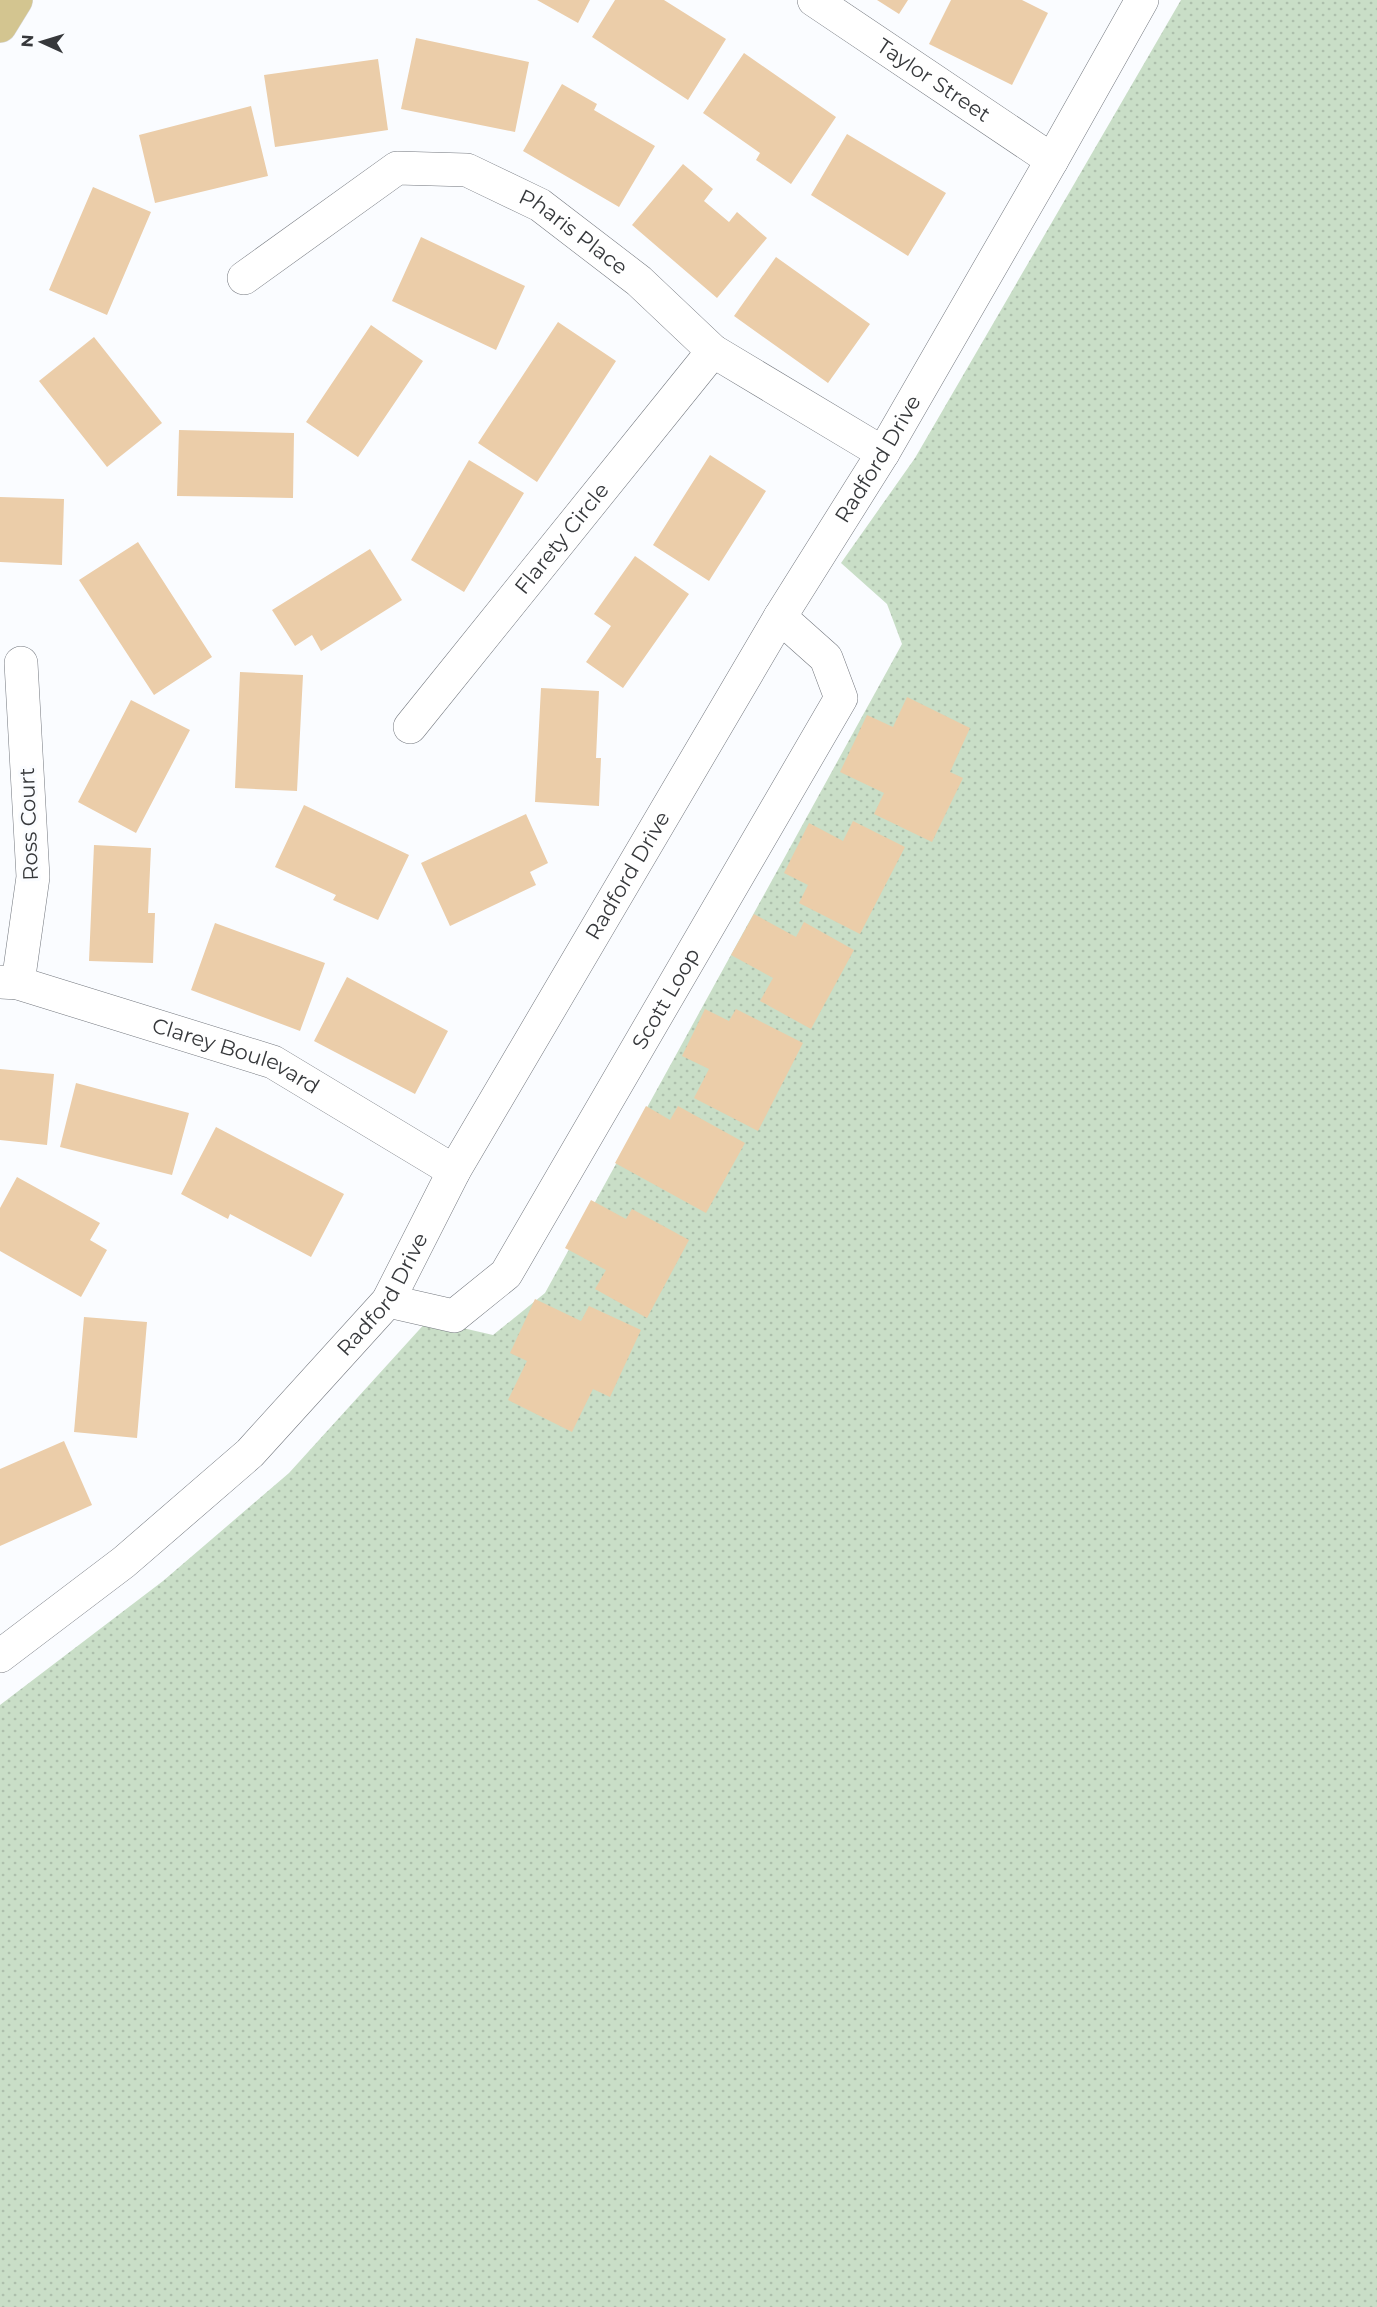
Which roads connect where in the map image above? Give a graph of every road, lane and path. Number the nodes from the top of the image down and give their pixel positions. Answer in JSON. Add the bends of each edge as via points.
{"nodes":[{"id":1,"x":16,"y":0,"type":"edge"},
{"id":2,"x":814,"y":0,"type":"edge"},
{"id":3,"x":1142,"y":0,"type":"edge"},
{"id":4,"x":0,"y":26,"type":"edge"},
{"id":5,"x":1052,"y":160,"type":"junction"},
{"id":6,"x":244,"y":278,"type":"dead end"},
{"id":7,"x":713,"y":351,"type":"junction"},
{"id":8,"x":882,"y":453,"type":"junction"},
{"id":9,"x":780,"y":617,"type":"junction"},
{"id":10,"x":21,"y":663,"type":"dead end"},
{"id":11,"x":410,"y":727,"type":"dead end"},
{"id":12,"x":9,"y":982,"type":"edge"},
{"id":13,"x":454,"y":1171,"type":"junction"},
{"id":14,"x":388,"y":1301,"type":"junction"},
{"id":15,"x":0,"y":1656,"type":"edge"}],
"edges":[{"from":1,"to":4,"type":"main road"},
{"from":2,"to":5,"type":"street","name":"Taylor Street"},
{"from":3,"to":5,"type":"street","name":"Radford Drive"},
{"from":5,"to":8,"type":"street","name":"Radford Drive"},
{"from":6,"to":7,"type":"street","name":"Pharis Place","via":[[397,168],[467,170],[540,205],[639,281]]},
{"from":7,"to":8,"type":"street","name":"Pharis Place"},
{"from":7,"to":11,"type":"street","name":"Flarety Circle"},
{"from":8,"to":9,"type":"street","name":"Radford Drive"},
{"from":9,"to":13,"type":"street","name":"Radford Drive"},
{"from":9,"to":14,"type":"street","name":"Scott Loop","via":[[826,658],[841,698],[506,1274],[454,1316]]},
{"from":10,"to":12,"type":"street","name":"Ross Court","via":[[33,877]]},
{"from":12,"to":13,"type":"street","name":"Clarey Boulevard","via":[[273,1062]]},
{"from":13,"to":14,"type":"street","name":"Radford Drive"},
{"from":14,"to":15,"type":"street","name":"Radford Drive","via":[[250,1453],[124,1562]]}]}
